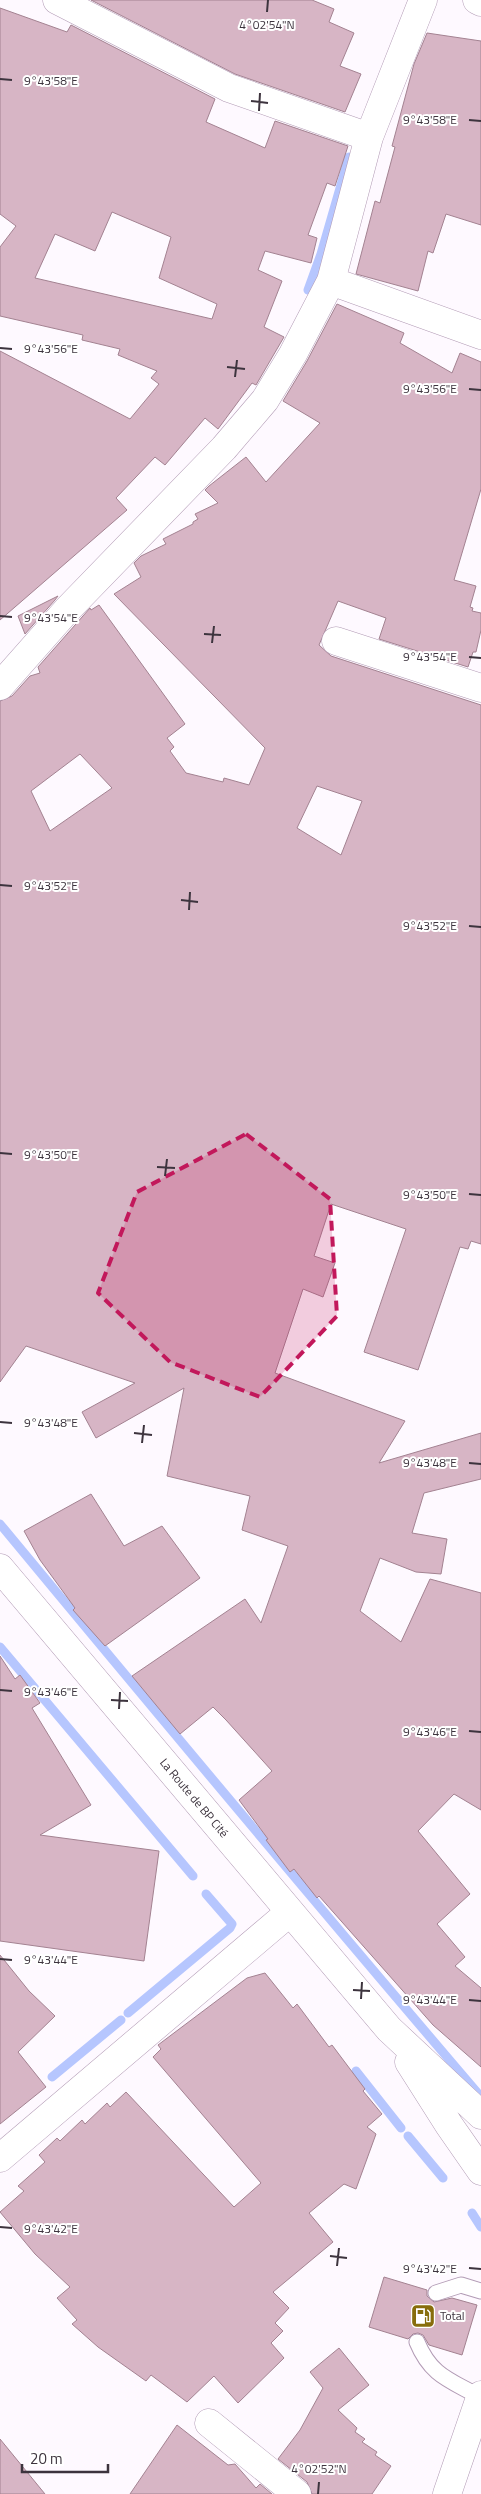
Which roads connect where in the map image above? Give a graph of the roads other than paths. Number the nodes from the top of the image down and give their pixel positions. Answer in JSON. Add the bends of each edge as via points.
{"nodes":[{"id":1,"x":57,"y":0,"type":"edge"},
{"id":2,"x":424,"y":0,"type":"edge"},
{"id":3,"x":477,"y":0,"type":"edge"},
{"id":4,"x":481,"y":2,"type":"edge"},
{"id":5,"x":369,"y":137,"type":"junction"},
{"id":6,"x":332,"y":281,"type":"junction"},
{"id":7,"x":481,"y":334,"type":"edge"},
{"id":8,"x":336,"y":641,"type":"dead end"},
{"id":9,"x":1,"y":683,"type":"edge"},
{"id":10,"x":481,"y":688,"type":"edge"},
{"id":11,"x":0,"y":1568,"type":"edge"},
{"id":12,"x":290,"y":1912,"type":"junction"},
{"id":13,"x":389,"y":2029,"type":"junction"},
{"id":14,"x":481,"y":2115,"type":"edge"},
{"id":15,"x":0,"y":2158,"type":"edge"},
{"id":16,"x":481,"y":2171,"type":"edge"},
{"id":17,"x":481,"y":2290,"type":"edge"},
{"id":18,"x":436,"y":2293,"type":"dead end"},
{"id":19,"x":417,"y":2342,"type":"dead end"},
{"id":20,"x":481,"y":2396,"type":"edge"},
{"id":21,"x":209,"y":2423,"type":"dead end"},
{"id":22,"x":297,"y":2494,"type":"edge"},
{"id":23,"x":447,"y":2494,"type":"edge"}],
"edges":[{"from":1,"to":5,"type":"street","via":[[230,88]]},
{"from":2,"to":5,"type":"street"},
{"from":3,"to":4,"type":"street"},
{"from":5,"to":6,"type":"street"},
{"from":6,"to":7,"type":"street"},
{"from":6,"to":9,"type":"street","via":[[293,354],[265,400],[244,426]]},
{"from":8,"to":10,"type":"street"},
{"from":11,"to":12,"type":"street","name":"La Route de BP Cité"},
{"from":12,"to":13,"type":"street","name":"La Route de BP Cité"},
{"from":12,"to":15,"type":"street"},
{"from":13,"to":14,"type":"street","name":"La Route de BP Cité"},
{"from":13,"to":16,"type":"street","name":"La Route de BP Cité"},
{"from":17,"to":18,"type":"lane","via":[[461,2285]]},
{"from":19,"to":20,"type":"lane","via":[[424,2360],[440,2374]]},
{"from":20,"to":23,"type":"street"},
{"from":21,"to":22,"type":"street"}]}
